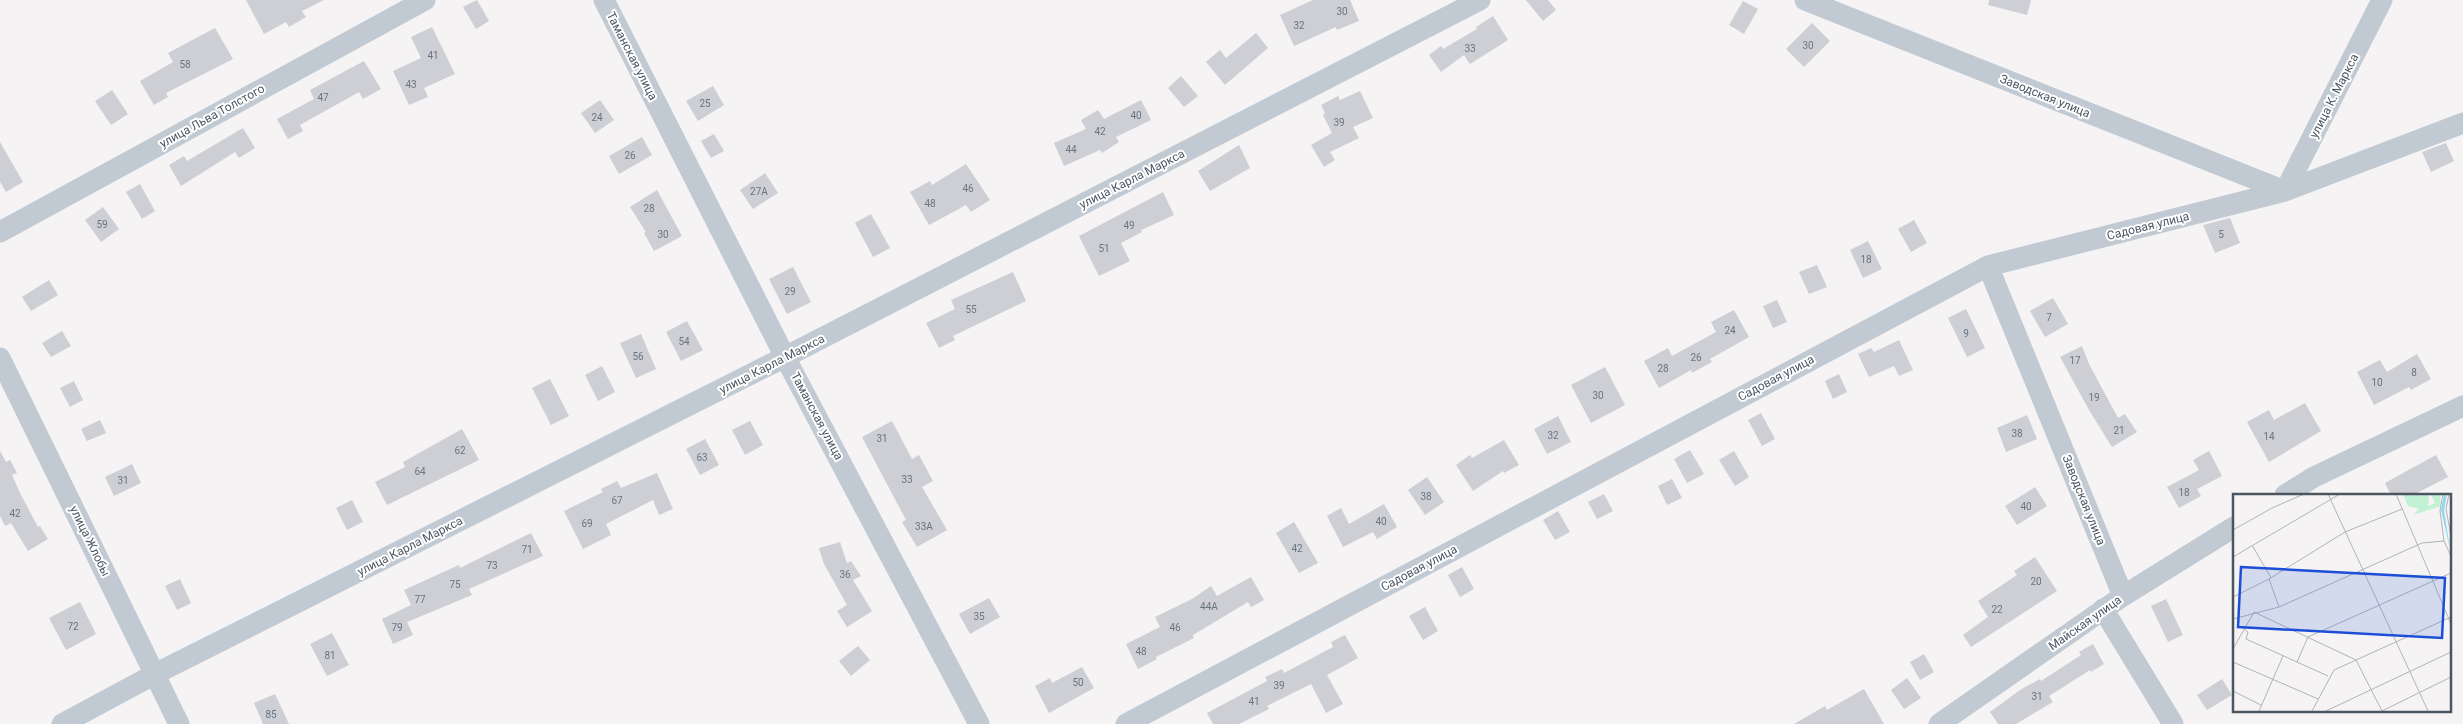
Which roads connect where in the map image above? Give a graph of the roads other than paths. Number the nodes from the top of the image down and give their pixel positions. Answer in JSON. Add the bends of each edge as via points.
{"nodes":[{"id":1,"x":425,"y":0,"type":"edge"},
{"id":2,"x":604,"y":0,"type":"edge"},
{"id":3,"x":1480,"y":0,"type":"edge"},
{"id":4,"x":1804,"y":0,"type":"edge"},
{"id":5,"x":2382,"y":0,"type":"edge"},
{"id":6,"x":2463,"y":123,"type":"edge"},
{"id":7,"x":2285,"y":191,"type":"junction"},
{"id":8,"x":0,"y":232,"type":"edge"},
{"id":9,"x":1988,"y":266,"type":"junction"},
{"id":10,"x":785,"y":357,"type":"junction"},
{"id":11,"x":0,"y":358,"type":"edge"},
{"id":12,"x":2463,"y":406,"type":"edge"},
{"id":13,"x":2287,"y":494,"type":"edge"},
{"id":14,"x":2233,"y":528,"type":"edge"},
{"id":15,"x":2123,"y":596,"type":"junction"},
{"id":16,"x":2104,"y":609,"type":"junction"},
{"id":17,"x":156,"y":674,"type":"junction"},
{"id":18,"x":62,"y":724,"type":"edge"},
{"id":19,"x":179,"y":724,"type":"edge"},
{"id":20,"x":979,"y":724,"type":"edge"},
{"id":21,"x":1126,"y":724,"type":"edge"},
{"id":22,"x":1939,"y":724,"type":"edge"},
{"id":23,"x":2173,"y":724,"type":"edge"}],
"edges":[{"from":1,"to":8,"type":"street","name":"улица Льва Толстого"},
{"from":2,"to":10,"type":"street","name":"Таманская улица"},
{"from":3,"to":10,"type":"street","name":"улица Карла Маркса"},
{"from":4,"to":7,"type":"street","name":"Заводская улица"},
{"from":5,"to":7,"type":"street","name":"улица К. Маркса"},
{"from":6,"to":7,"type":"street","name":"Садовая улица"},
{"from":7,"to":9,"type":"street","name":"Садовая улица"},
{"from":9,"to":15,"type":"street","name":"Заводская улица"},
{"from":9,"to":21,"type":"street","name":"Садовая улица"},
{"from":10,"to":17,"type":"street","name":"улица Карла Маркса"},
{"from":10,"to":20,"type":"street","name":"Таманская улица"},
{"from":11,"to":17,"type":"street","name":"улица Жлобы"},
{"from":12,"to":13,"type":"street","via":[[2314,477]]},
{"from":14,"to":15,"type":"street","name":"Майская улица"},
{"from":15,"to":16,"type":"street","name":"Майская улица"},
{"from":16,"to":22,"type":"street","name":"Майская улица"},
{"from":16,"to":23,"type":"street"},
{"from":17,"to":18,"type":"street","name":"улица Карла Маркса"},
{"from":17,"to":19,"type":"street","name":"улица Жлобы"}]}
